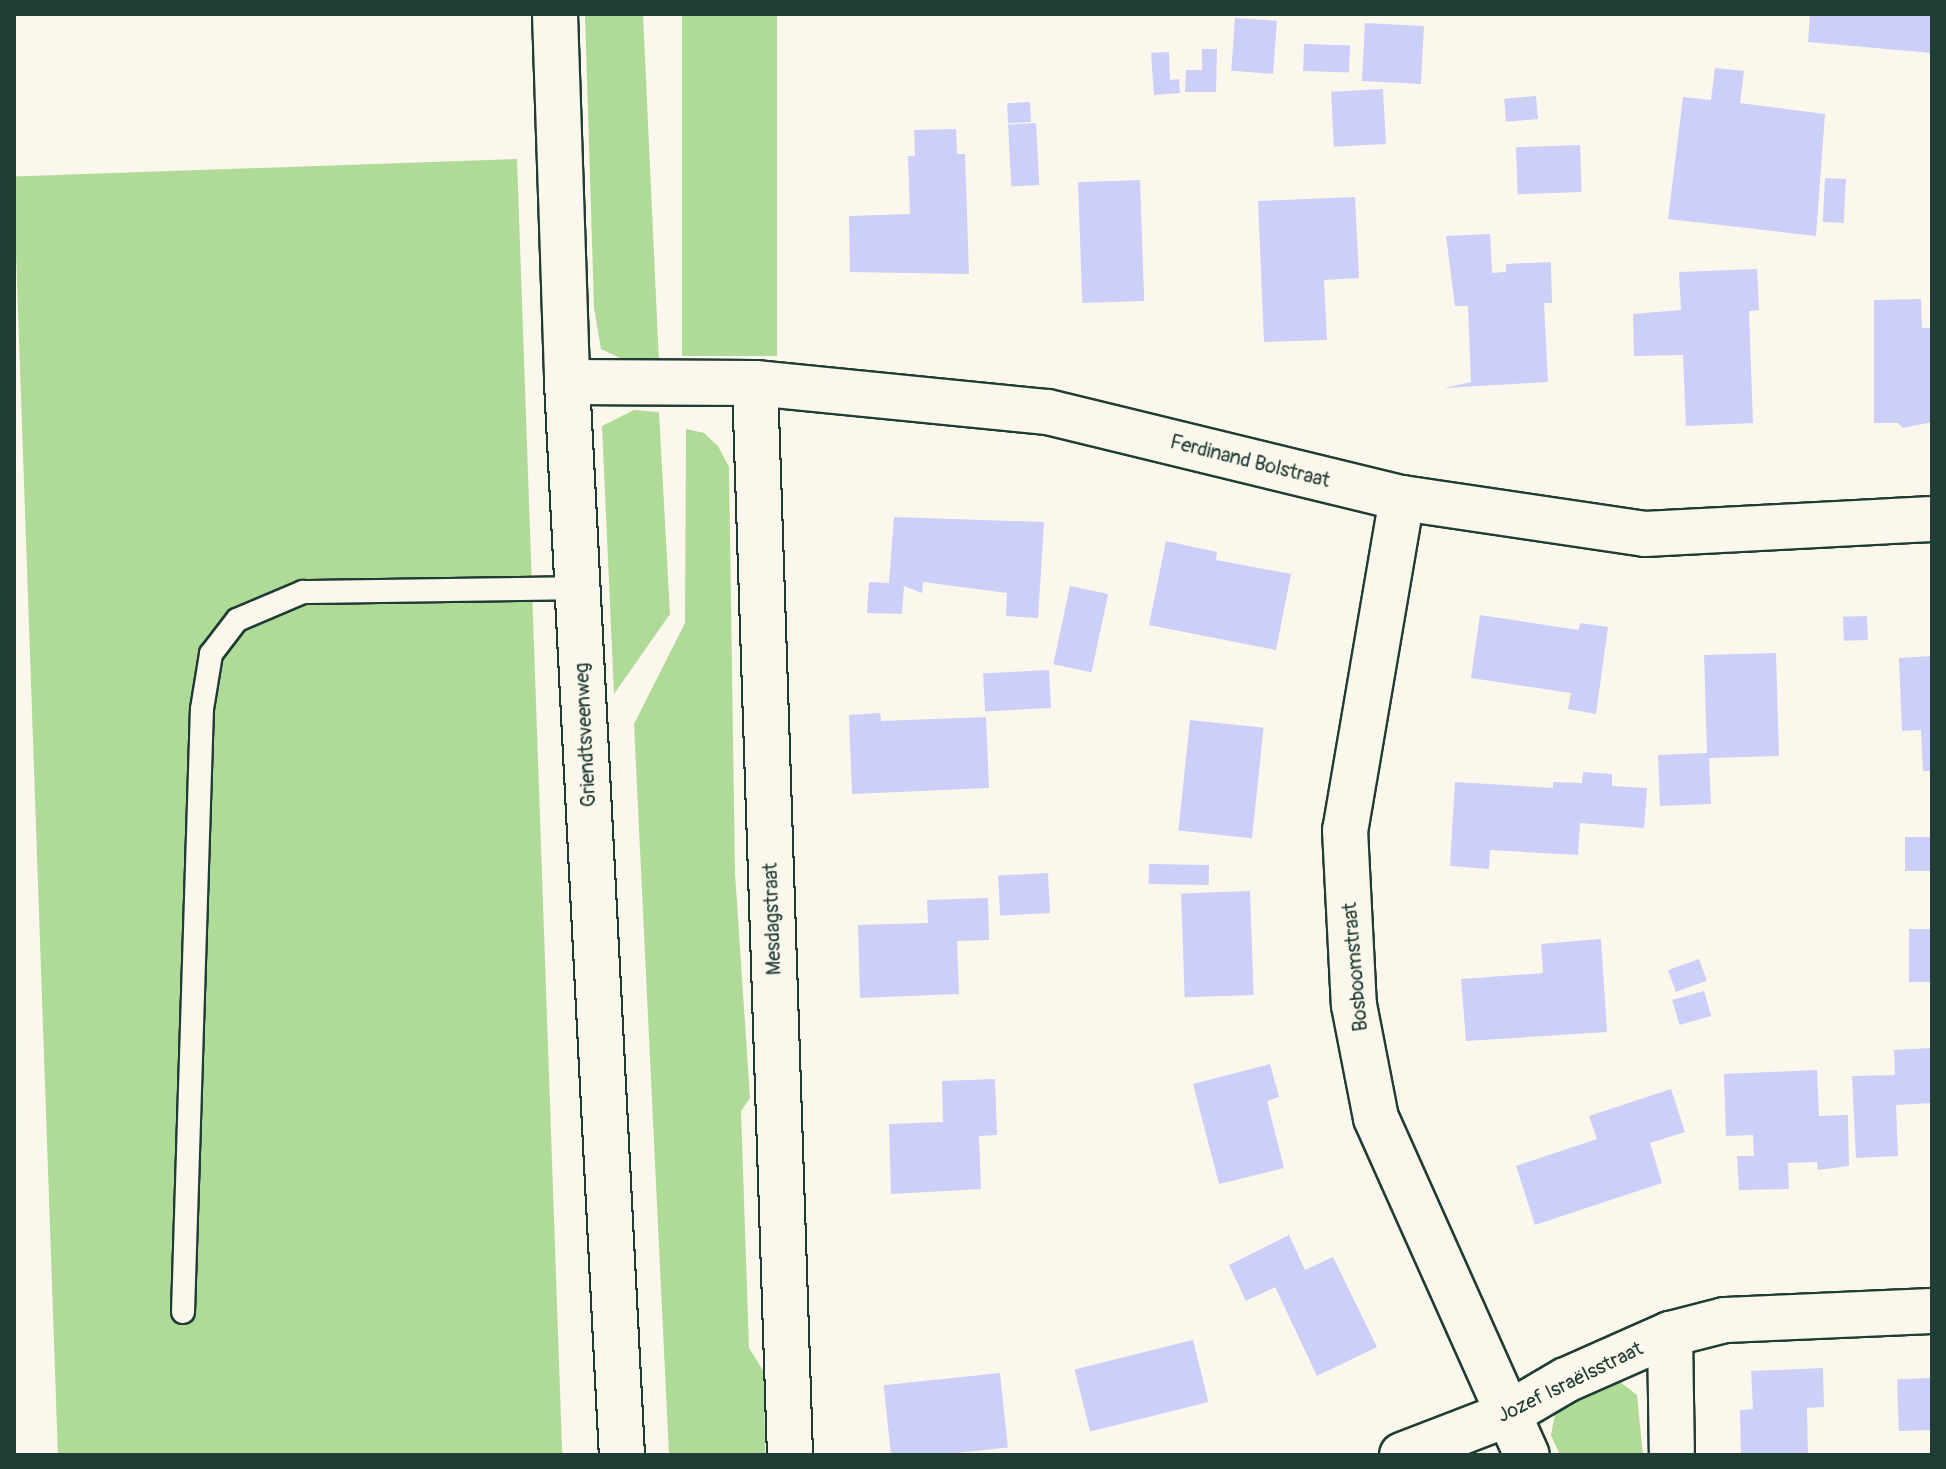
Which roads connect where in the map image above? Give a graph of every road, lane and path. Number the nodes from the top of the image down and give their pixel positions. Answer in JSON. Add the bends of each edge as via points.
{"nodes":[{"id":1,"x":555,"y":14,"type":"edge"},
{"id":2,"x":567,"y":382,"type":"junction"},
{"id":3,"x":755,"y":383,"type":"junction"},
{"id":4,"x":1402,"y":498,"type":"junction"},
{"id":5,"x":1932,"y":519,"type":"edge"},
{"id":6,"x":578,"y":588,"type":"junction"},
{"id":7,"x":1932,"y":1311,"type":"edge"},
{"id":8,"x":183,"y":1312,"type":"dead end"},
{"id":9,"x":1670,"y":1334,"type":"junction"},
{"id":10,"x":1508,"y":1414,"type":"junction"},
{"id":11,"x":622,"y":1455,"type":"edge"},
{"id":12,"x":790,"y":1455,"type":"edge"},
{"id":13,"x":1402,"y":1455,"type":"edge"},
{"id":14,"x":1527,"y":1455,"type":"edge"},
{"id":15,"x":1672,"y":1455,"type":"edge"}],
"edges":[{"from":1,"to":2,"type":"street","name":"Griendtsveenweg"},
{"from":2,"to":3,"type":"street","name":"Ferdinand Bolstraat"},
{"from":2,"to":6,"type":"street","name":"Griendtsveenweg"},
{"from":3,"to":4,"type":"street","name":"Ferdinand Bolstraat","via":[[1048,412]]},
{"from":3,"to":12,"type":"street","name":"Mesdagstraat"},
{"from":4,"to":5,"type":"street","name":"Ferdinand Bolstraat","via":[[1645,534]]},
{"from":4,"to":10,"type":"street","name":"Bosboomstraat","via":[[1345,830],[1354,1005],[1376,1118]]},
{"from":6,"to":8,"type":"lane","via":[[303,592],[237,620],[211,654],[202,709]]},
{"from":6,"to":11,"type":"street","name":"Griendtsveenweg"},
{"from":7,"to":9,"type":"street","name":"Jozef Israëlsstraat","via":[[1725,1320]]},
{"from":9,"to":10,"type":"street","name":"Jozef Israëlsstraat","via":[[1566,1380]]},
{"from":9,"to":15,"type":"street"},
{"from":10,"to":13,"type":"street","name":"Jozef Israëlsstraat"},
{"from":10,"to":14,"type":"street","name":"Bosboomstraat"}]}
